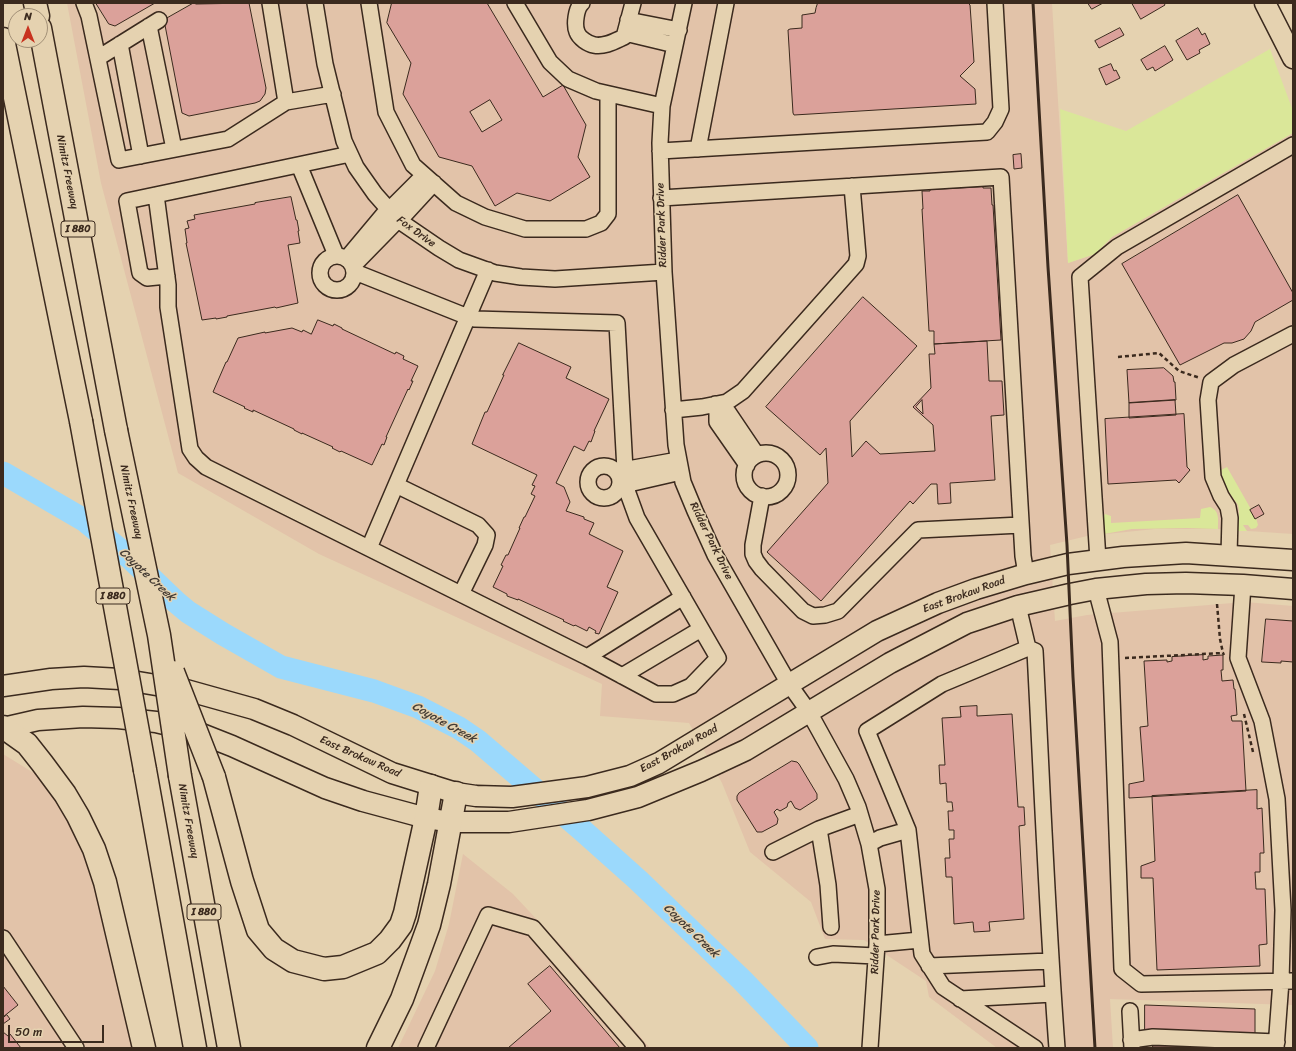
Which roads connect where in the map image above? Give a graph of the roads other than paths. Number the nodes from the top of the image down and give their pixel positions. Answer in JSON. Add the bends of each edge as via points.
{"nodes":[{"id":1,"x":84,"y":3,"type":"edge"},
{"id":2,"x":270,"y":3,"type":"edge"},
{"id":3,"x":315,"y":3,"type":"edge"},
{"id":4,"x":369,"y":3,"type":"edge"},
{"id":5,"x":515,"y":3,"type":"edge"},
{"id":6,"x":582,"y":3,"type":"edge"},
{"id":7,"x":684,"y":3,"type":"edge"},
{"id":8,"x":726,"y":3,"type":"edge"},
{"id":9,"x":995,"y":3,"type":"edge"},
{"id":10,"x":1265,"y":3,"type":"edge"},
{"id":11,"x":628,"y":13,"type":"edge"},
{"id":12,"x":678,"y":30,"type":"junction"},
{"id":13,"x":3,"y":39,"type":"edge"},
{"id":14,"x":120,"y":44,"type":"junction"},
{"id":15,"x":676,"y":45,"type":"junction"},
{"id":16,"x":44,"y":48,"type":"edge"},
{"id":17,"x":98,"y":58,"type":"junction"},
{"id":18,"x":1293,"y":58,"type":"edge"},
{"id":19,"x":333,"y":94,"type":"junction"},
{"id":20,"x":608,"y":95,"type":"junction"},
{"id":21,"x":286,"y":102,"type":"junction"},
{"id":22,"x":662,"y":106,"type":"junction"},
{"id":23,"x":1293,"y":144,"type":"edge"},
{"id":24,"x":174,"y":149,"type":"junction"},
{"id":25,"x":698,"y":149,"type":"junction"},
{"id":26,"x":660,"y":151,"type":"junction"},
{"id":27,"x":350,"y":154,"type":"junction"},
{"id":28,"x":141,"y":156,"type":"junction"},
{"id":29,"x":298,"y":165,"type":"junction"},
{"id":30,"x":429,"y":179,"type":"junction"},
{"id":31,"x":852,"y":186,"type":"junction"},
{"id":32,"x":156,"y":195,"type":"junction"},
{"id":33,"x":661,"y":198,"type":"junction"},
{"id":34,"x":394,"y":215,"type":"junction"},
{"id":35,"x":348,"y":263,"type":"junction"},
{"id":36,"x":488,"y":270,"type":"junction"},
{"id":37,"x":664,"y":272,"type":"junction"},
{"id":38,"x":167,"y":276,"type":"junction"},
{"id":39,"x":468,"y":317,"type":"junction"},
{"id":40,"x":1293,"y":334,"type":"edge"},
{"id":41,"x":716,"y":407,"type":"junction"},
{"id":42,"x":673,"y":410,"type":"junction"},
{"id":43,"x":752,"y":460,"type":"junction"},
{"id":44,"x":680,"y":466,"type":"junction"},
{"id":45,"x":621,"y":470,"type":"junction"},
{"id":46,"x":396,"y":485,"type":"junction"},
{"id":47,"x":623,"y":485,"type":"junction"},
{"id":48,"x":762,"y":496,"type":"junction"},
{"id":49,"x":1021,"y":525,"type":"junction"},
{"id":50,"x":369,"y":548,"type":"junction"},
{"id":51,"x":1229,"y":555,"type":"junction"},
{"id":52,"x":1098,"y":560,"type":"junction"},
{"id":53,"x":1293,"y":560,"type":"edge"},
{"id":54,"x":1293,"y":572,"type":"edge"},
{"id":55,"x":1026,"y":574,"type":"junction"},
{"id":56,"x":1243,"y":585,"type":"junction"},
{"id":57,"x":1103,"y":588,"type":"junction"},
{"id":58,"x":1293,"y":589,"type":"edge"},
{"id":59,"x":460,"y":594,"type":"junction"},
{"id":60,"x":683,"y":597,"type":"junction"},
{"id":61,"x":1018,"y":606,"type":"junction"},
{"id":62,"x":701,"y":629,"type":"junction"},
{"id":63,"x":159,"y":635,"type":"junction"},
{"id":64,"x":1028,"y":648,"type":"junction"},
{"id":65,"x":587,"y":657,"type":"junction"},
{"id":66,"x":622,"y":676,"type":"junction"},
{"id":67,"x":789,"y":684,"type":"junction"},
{"id":68,"x":3,"y":686,"type":"edge"},
{"id":69,"x":808,"y":712,"type":"junction"},
{"id":70,"x":3,"y":727,"type":"edge"},
{"id":71,"x":431,"y":786,"type":"junction"},
{"id":72,"x":466,"y":795,"type":"junction"},
{"id":73,"x":860,"y":814,"type":"junction"},
{"id":74,"x":426,"y":818,"type":"junction"},
{"id":75,"x":450,"y":822,"type":"junction"},
{"id":76,"x":819,"y":829,"type":"junction"},
{"id":77,"x":908,"y":830,"type":"junction"},
{"id":78,"x":869,"y":844,"type":"junction"},
{"id":79,"x":773,"y":852,"type":"dead end"},
{"id":80,"x":832,"y":927,"type":"dead end"},
{"id":81,"x":3,"y":938,"type":"edge"},
{"id":82,"x":920,"y":940,"type":"junction"},
{"id":83,"x":877,"y":950,"type":"junction"},
{"id":84,"x":817,"y":957,"type":"dead end"},
{"id":85,"x":1050,"y":961,"type":"junction"},
{"id":86,"x":929,"y":966,"type":"junction"},
{"id":87,"x":1287,"y":981,"type":"edge"},
{"id":88,"x":1053,"y":994,"type":"junction"},
{"id":89,"x":960,"y":999,"type":"junction"},
{"id":90,"x":1130,"y":1011,"type":"dead end"},
{"id":91,"x":1132,"y":1044,"type":"edge"},
{"id":92,"x":1276,"y":1045,"type":"edge"},
{"id":93,"x":76,"y":1048,"type":"edge"},
{"id":94,"x":144,"y":1048,"type":"edge"},
{"id":95,"x":195,"y":1048,"type":"edge"},
{"id":96,"x":229,"y":1048,"type":"edge"},
{"id":97,"x":378,"y":1048,"type":"edge"},
{"id":98,"x":426,"y":1048,"type":"edge"},
{"id":99,"x":637,"y":1048,"type":"edge"},
{"id":100,"x":870,"y":1048,"type":"edge"},
{"id":101,"x":1035,"y":1048,"type":"edge"},
{"id":102,"x":1057,"y":1048,"type":"edge"}],
"edges":[{"from":1,"to":17,"type":"street"},
{"from":2,"to":21,"type":"street"},
{"from":3,"to":19,"type":"street","name":"Fox Drive","via":[[325,64]]},
{"from":4,"to":30,"type":"street","via":[[386,112],[413,165]]},
{"from":5,"to":20,"type":"street","via":[[550,62],[568,80]]},
{"from":6,"to":11,"type":"street","via":[[576,15],[577,32],[582,39],[593,45],[602,45],[624,37]]},
{"from":7,"to":12,"type":"street","name":"Ridder Park Drive"},
{"from":8,"to":25,"type":"street"},
{"from":9,"to":25,"type":"street","via":[[1001,109],[987,132]]},
{"from":10,"to":18,"type":"main road"},
{"from":11,"to":12,"type":"street"},
{"from":11,"to":15,"type":"street"},
{"from":12,"to":15,"type":"street","name":"Ridder Park Drive"},
{"from":13,"to":95,"type":"highway","number":"I 880","bridge":true,"via":[[81,421]]},
{"from":14,"to":17,"type":"street"},
{"from":14,"to":24,"type":"street","via":[[154,23]]},
{"from":14,"to":28,"type":"street"},
{"from":15,"to":22,"type":"street","name":"Ridder Park Drive"},
{"from":16,"to":63,"type":"highway","name":"Nimitz Freeway","number":"I 880","bridge":true,"via":[[116,430]]},
{"from":17,"to":28,"type":"street","via":[[119,160]]},
{"from":19,"to":21,"type":"street"},
{"from":19,"to":27,"type":"street","name":"Fox Drive","via":[[344,141]]},
{"from":20,"to":22,"type":"street"},
{"from":20,"to":30,"type":"street","via":[[608,214],[601,223],[586,229],[525,229],[485,218],[456,202]]},
{"from":21,"to":24,"type":"street","via":[[228,139]]},
{"from":22,"to":26,"type":"street","name":"Ridder Park Drive"},
{"from":23,"to":52,"type":"street","via":[[1117,247],[1080,277]]},
{"from":24,"to":28,"type":"street"},
{"from":25,"to":26,"type":"street"},
{"from":26,"to":33,"type":"street","name":"Ridder Park Drive"},
{"from":27,"to":29,"type":"street"},
{"from":27,"to":34,"type":"street","name":"Fox Drive","via":[[375,194]]},
{"from":29,"to":32,"type":"street"},
{"from":29,"to":35,"type":"street"},
{"from":30,"to":34,"type":"street"},
{"from":31,"to":33,"type":"street"},
{"from":31,"to":41,"type":"street","via":[[858,256],[856,264],[742,391]]},
{"from":31,"to":49,"type":"street","via":[[1001,177]]},
{"from":32,"to":38,"type":"street"},
{"from":32,"to":38,"type":"street","via":[[127,202],[140,273],[147,278]]},
{"from":33,"to":37,"type":"street","name":"Ridder Park Drive"},
{"from":34,"to":35,"type":"street"},
{"from":34,"to":36,"type":"street","name":"Fox Drive","via":[[429,242],[459,260]]},
{"from":35,"to":39,"type":"street"},
{"from":36,"to":37,"type":"street","name":"Fox Drive","via":[[495,273],[555,279]]},
{"from":36,"to":39,"type":"street"},
{"from":37,"to":42,"type":"street","name":"Ridder Park Drive"},
{"from":38,"to":50,"type":"street","via":[[168,307],[190,450],[206,467]]},
{"from":39,"to":45,"type":"street","via":[[617,323]]},
{"from":39,"to":46,"type":"street"},
{"from":40,"to":51,"type":"street","via":[[1234,366],[1212,382],[1208,400],[1213,477],[1228,508]]},
{"from":41,"to":42,"type":"street"},
{"from":41,"to":43,"type":"street","via":[[728,412]]},
{"from":42,"to":44,"type":"street","name":"Ridder Park Drive"},
{"from":43,"to":48,"type":"street","via":[[744,471],[744,479],[754,493]]},
{"from":43,"to":48,"type":"street","via":[[762,453],[770,453],[778,456],[788,470],[788,479],[782,490],[771,496]]},
{"from":44,"to":45,"type":"street"},
{"from":44,"to":47,"type":"street"},
{"from":44,"to":67,"type":"street","name":"Ridder Park Drive","via":[[683,482],[715,555]]},
{"from":45,"to":47,"type":"street"},
{"from":45,"to":47,"type":"street","via":[[608,466],[598,467],[588,480],[591,492],[601,498],[613,496]]},
{"from":46,"to":50,"type":"street"},
{"from":46,"to":59,"type":"street","via":[[478,524],[487,535],[485,545]]},
{"from":47,"to":60,"type":"street","via":[[637,518]]},
{"from":48,"to":49,"type":"street","via":[[753,554],[762,569],[803,611],[813,616],[838,611],[918,530]]},
{"from":49,"to":55,"type":"street"},
{"from":50,"to":59,"type":"street"},
{"from":51,"to":52,"type":"main road","name":"East Brokaw Road","via":[[1186,553]]},
{"from":51,"to":53,"type":"main road","name":"East Brokaw Road"},
{"from":51,"to":57,"type":"main road","via":[[1225,567],[1218,570],[1144,571]]},
{"from":52,"to":55,"type":"main road","name":"East Brokaw Road"},
{"from":54,"to":56,"type":"main road","via":[[1253,571],[1247,575]]},
{"from":55,"to":67,"type":"main road","name":"East Brokaw Road","via":[[931,606],[877,631]]},
{"from":56,"to":57,"type":"main road","via":[[1173,583]]},
{"from":56,"to":58,"type":"main road"},
{"from":56,"to":87,"type":"street","via":[[1238,658],[1262,720],[1277,798]]},
{"from":57,"to":61,"type":"main road"},
{"from":57,"to":87,"type":"street","via":[[1110,642],[1122,969],[1141,984]]},
{"from":59,"to":65,"type":"street"},
{"from":60,"to":62,"type":"street"},
{"from":60,"to":65,"type":"street"},
{"from":61,"to":64,"type":"street"},
{"from":61,"to":69,"type":"main road","via":[[960,627],[890,662]]},
{"from":62,"to":66,"type":"street"},
{"from":62,"to":66,"type":"street","via":[[718,658],[691,686],[673,694],[656,694]]},
{"from":63,"to":74,"type":"highway","bridge":true,"via":[[214,777],[258,930],[274,949],[293,962],[324,969],[344,967],[377,952],[401,925]]},
{"from":63,"to":96,"type":"highway","name":"Nimitz Freeway","number":"I 880","bridge":true,"via":[[180,776]]},
{"from":64,"to":77,"type":"street","via":[[942,684],[867,730]]},
{"from":64,"to":85,"type":"street","via":[[1035,651]]},
{"from":65,"to":66,"type":"street"},
{"from":67,"to":69,"type":"street","name":"Ridder Park Drive"},
{"from":67,"to":72,"type":"main road","name":"East Brokaw Road","via":[[659,763],[630,776],[587,787],[512,798]]},
{"from":68,"to":71,"type":"main road","name":"East Brokaw Road","via":[[84,677],[120,679],[186,690],[254,709],[392,772]]},
{"from":69,"to":73,"type":"street","name":"Ridder Park Drive","via":[[846,779]]},
{"from":69,"to":75,"type":"main road","via":[[746,750],[638,798],[588,810],[509,822]]},
{"from":70,"to":74,"type":"main road","via":[[38,720],[83,717],[156,722],[232,746],[325,788]]},
{"from":70,"to":94,"type":"highway","via":[[27,744],[42,763],[65,794],[94,849],[105,882]]},
{"from":71,"to":72,"type":"main road","name":"East Brokaw Road"},
{"from":71,"to":74,"type":"highway"},
{"from":72,"to":75,"type":"highway"},
{"from":73,"to":76,"type":"street"},
{"from":73,"to":78,"type":"street","name":"Ridder Park Drive"},
{"from":74,"to":75,"type":"main road"},
{"from":75,"to":97,"type":"highway","via":[[429,925],[402,999]]},
{"from":76,"to":79,"type":"street"},
{"from":76,"to":80,"type":"street"},
{"from":77,"to":78,"type":"street"},
{"from":77,"to":82,"type":"street"},
{"from":78,"to":83,"type":"street","name":"Ridder Park Drive","via":[[877,889]]},
{"from":81,"to":93,"type":"street"},
{"from":82,"to":83,"type":"street"},
{"from":82,"to":86,"type":"street","via":[[922,954]]},
{"from":83,"to":84,"type":"street"},
{"from":83,"to":100,"type":"street","name":"Ridder Park Drive"},
{"from":85,"to":86,"type":"street"},
{"from":85,"to":88,"type":"street"},
{"from":86,"to":89,"type":"street","via":[[943,987]]},
{"from":87,"to":92,"type":"street"},
{"from":88,"to":89,"type":"street"},
{"from":88,"to":102,"type":"street"},
{"from":89,"to":101,"type":"street"},
{"from":90,"to":91,"type":"street"},
{"from":91,"to":92,"type":"street","via":[[1153,1037]]},
{"from":98,"to":99,"type":"street","via":[[488,915],[532,928]]}]}
